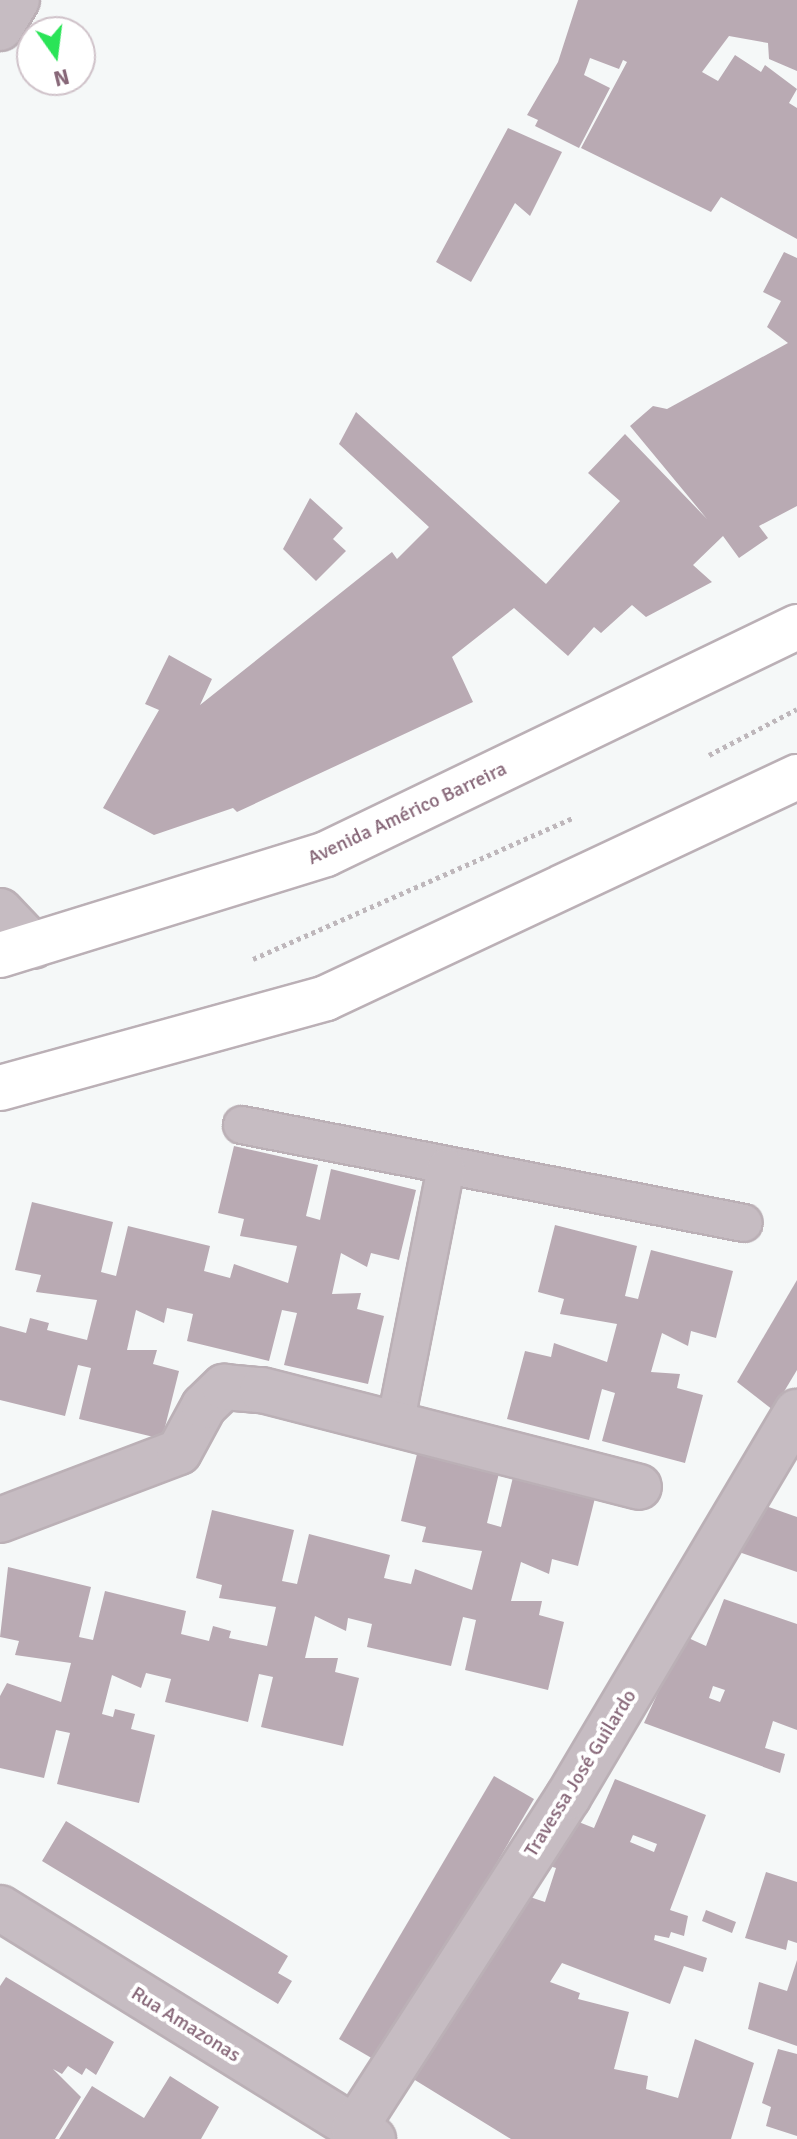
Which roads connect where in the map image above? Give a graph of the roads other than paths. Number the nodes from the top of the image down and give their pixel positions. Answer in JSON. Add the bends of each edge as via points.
{"nodes":[{"id":1,"x":17,"y":0,"type":"edge"},
{"id":2,"x":0,"y":28,"type":"edge"},
{"id":3,"x":797,"y":627,"type":"edge"},
{"id":4,"x":797,"y":777,"type":"edge"},
{"id":5,"x":0,"y":911,"type":"edge"},
{"id":6,"x":16,"y":950,"type":"edge"},
{"id":7,"x":0,"y":1088,"type":"edge"},
{"id":8,"x":242,"y":1125,"type":"dead end"},
{"id":9,"x":446,"y":1167,"type":"junction"},
{"id":10,"x":744,"y":1223,"type":"dead end"},
{"id":11,"x":797,"y":1412,"type":"edge"},
{"id":12,"x":395,"y":1425,"type":"junction"},
{"id":13,"x":639,"y":1487,"type":"dead end"},
{"id":14,"x":0,"y":1520,"type":"edge"},
{"id":15,"x":0,"y":1908,"type":"edge"},
{"id":16,"x":363,"y":2134,"type":"edge"}],
"edges":[{"from":1,"to":2,"type":"street"},
{"from":3,"to":6,"type":"main road","name":"Avenida Américo Barreira","via":[[326,854]]},
{"from":4,"to":7,"type":"main road","via":[[326,998]]},
{"from":5,"to":6,"type":"street"},
{"from":8,"to":9,"type":"lane"},
{"from":9,"to":10,"type":"lane"},
{"from":9,"to":12,"type":"lane"},
{"from":11,"to":16,"type":"street","name":"Travessa José Guilardo"},
{"from":12,"to":13,"type":"street"},
{"from":12,"to":14,"type":"street","via":[[262,1390],[224,1387],[204,1406],[179,1452]]},
{"from":15,"to":16,"type":"street","name":"Rua Amazonas"}]}
